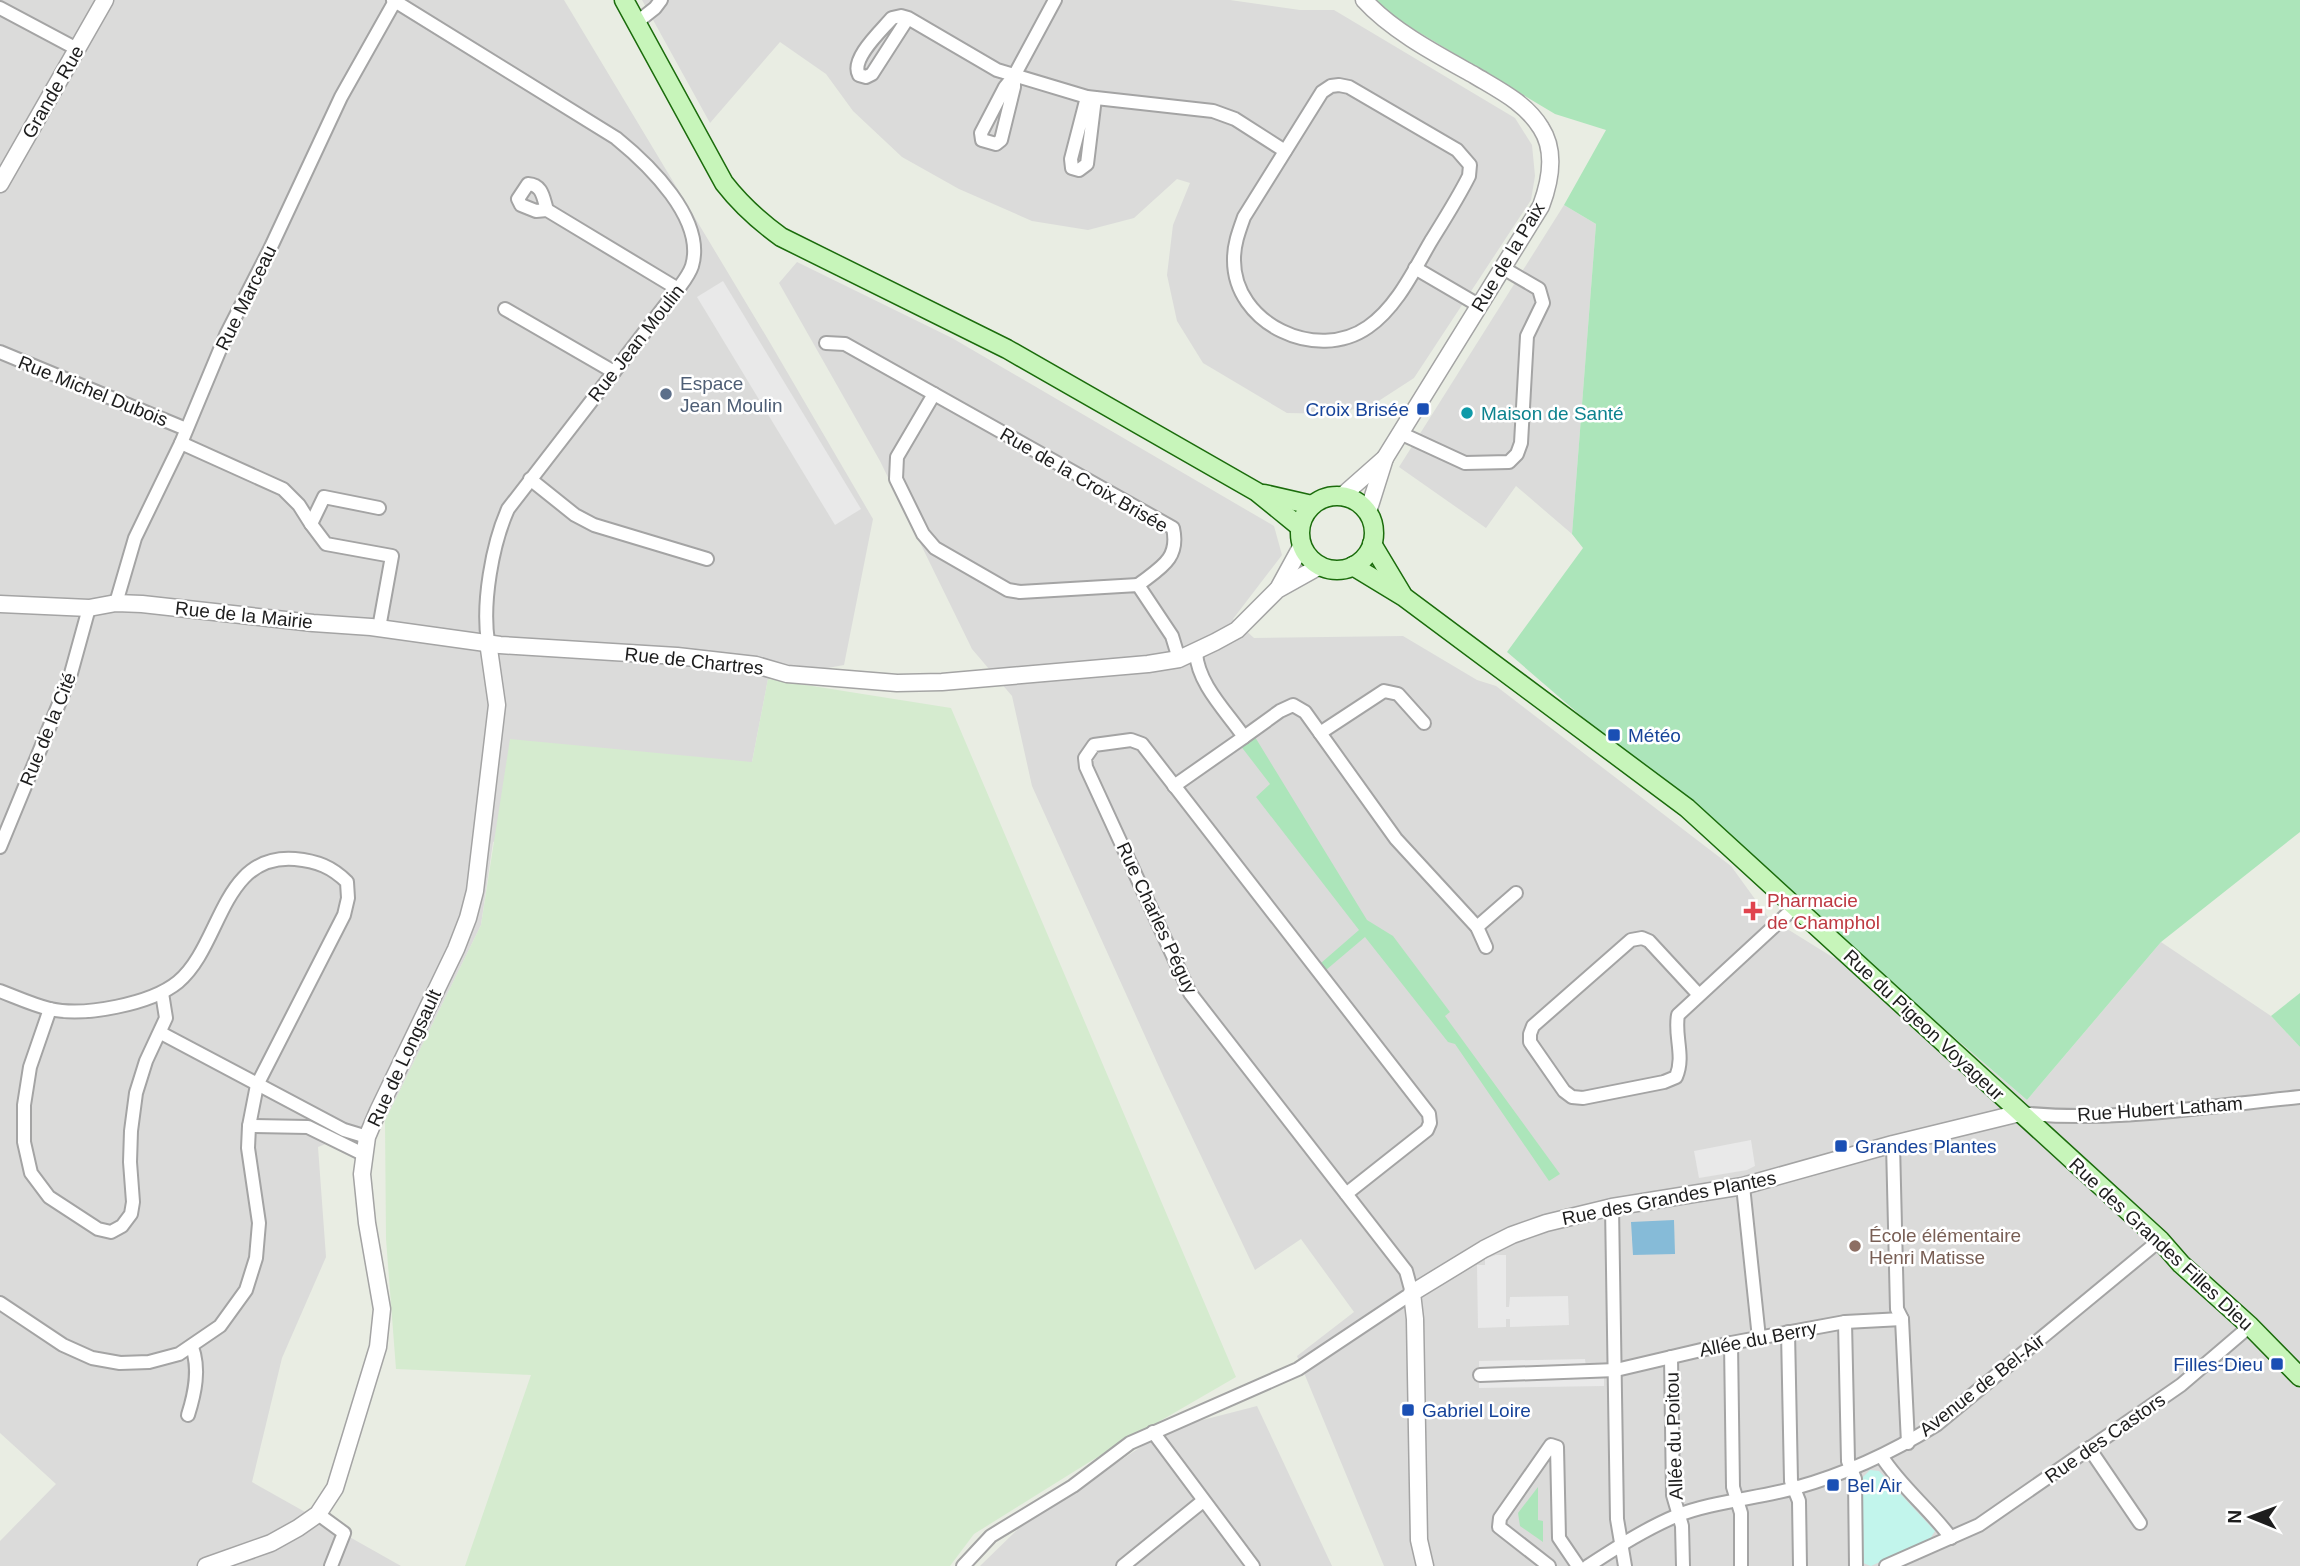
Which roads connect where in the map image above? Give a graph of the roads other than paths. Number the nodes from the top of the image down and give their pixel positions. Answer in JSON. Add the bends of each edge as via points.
{"nodes":[{"id":1,"x":105,"y":0,"type":"edge"},
{"id":2,"x":624,"y":0,"type":"edge"},
{"id":3,"x":661,"y":0,"type":"edge"},
{"id":4,"x":1055,"y":0,"type":"edge"},
{"id":5,"x":1364,"y":0,"type":"edge"},
{"id":6,"x":394,"y":1,"type":"edge"},
{"id":7,"x":0,"y":8,"type":"edge"},
{"id":8,"x":908,"y":18,"type":"junction"},
{"id":9,"x":636,"y":23,"type":"junction"},
{"id":10,"x":77,"y":49,"type":"junction"},
{"id":11,"x":1014,"y":76,"type":"junction"},
{"id":12,"x":1091,"y":97,"type":"junction"},
{"id":13,"x":1285,"y":151,"type":"junction"},
{"id":14,"x":0,"y":184,"type":"edge"},
{"id":15,"x":547,"y":211,"type":"dead end"},
{"id":16,"x":1415,"y":268,"type":"junction"},
{"id":17,"x":1503,"y":268,"type":"junction"},
{"id":18,"x":678,"y":289,"type":"junction"},
{"id":19,"x":1480,"y":306,"type":"junction"},
{"id":20,"x":505,"y":310,"type":"dead end"},
{"id":21,"x":827,"y":343,"type":"dead end"},
{"id":22,"x":0,"y":352,"type":"edge"},
{"id":23,"x":614,"y":372,"type":"junction"},
{"id":24,"x":934,"y":394,"type":"junction"},
{"id":25,"x":187,"y":429,"type":"junction"},
{"id":26,"x":1401,"y":433,"type":"junction"},
{"id":27,"x":181,"y":443,"type":"junction"},
{"id":28,"x":1385,"y":458,"type":"junction"},
{"id":29,"x":530,"y":479,"type":"junction"},
{"id":30,"x":1257,"y":492,"type":"junction"},
{"id":31,"x":1342,"y":496,"type":"junction"},
{"id":32,"x":1312,"y":505,"type":"junction"},
{"id":33,"x":379,"y":508,"type":"dead end"},
{"id":34,"x":1368,"y":513,"type":"junction"},
{"id":35,"x":311,"y":524,"type":"junction"},
{"id":36,"x":1301,"y":536,"type":"junction"},
{"id":37,"x":1373,"y":544,"type":"junction"},
{"id":38,"x":707,"y":559,"type":"dead end"},
{"id":39,"x":1320,"y":566,"type":"junction"},
{"id":40,"x":1353,"y":566,"type":"junction"},
{"id":41,"x":1138,"y":585,"type":"junction"},
{"id":42,"x":1277,"y":590,"type":"junction"},
{"id":43,"x":1404,"y":597,"type":"junction"},
{"id":44,"x":116,"y":603,"type":"junction"},
{"id":45,"x":0,"y":604,"type":"edge"},
{"id":46,"x":89,"y":608,"type":"junction"},
{"id":47,"x":379,"y":628,"type":"junction"},
{"id":48,"x":488,"y":642,"type":"junction"},
{"id":49,"x":1196,"y":653,"type":"junction"},
{"id":50,"x":1179,"y":659,"type":"junction"},
{"id":51,"x":1424,"y":723,"type":"dead end"},
{"id":52,"x":1320,"y":733,"type":"junction"},
{"id":53,"x":1244,"y":737,"type":"junction"},
{"id":54,"x":1174,"y":786,"type":"junction"},
{"id":55,"x":0,"y":847,"type":"edge"},
{"id":56,"x":1516,"y":892,"type":"dead end"},
{"id":57,"x":1795,"y":907,"type":"junction"},
{"id":58,"x":1477,"y":927,"type":"junction"},
{"id":59,"x":1486,"y":947,"type":"dead end"},
{"id":60,"x":0,"y":991,"type":"edge"},
{"id":61,"x":162,"y":993,"type":"junction"},
{"id":62,"x":1699,"y":995,"type":"junction"},
{"id":63,"x":50,"y":1009,"type":"junction"},
{"id":64,"x":161,"y":1033,"type":"junction"},
{"id":65,"x":257,"y":1085,"type":"junction"},
{"id":66,"x":2300,"y":1097,"type":"edge"},
{"id":67,"x":2020,"y":1113,"type":"junction"},
{"id":68,"x":249,"y":1126,"type":"junction"},
{"id":69,"x":367,"y":1137,"type":"junction"},
{"id":70,"x":1893,"y":1144,"type":"junction"},
{"id":71,"x":363,"y":1154,"type":"junction"},
{"id":72,"x":1743,"y":1186,"type":"junction"},
{"id":73,"x":1346,"y":1195,"type":"junction"},
{"id":74,"x":1612,"y":1207,"type":"junction"},
{"id":75,"x":2160,"y":1240,"type":"junction"},
{"id":76,"x":1412,"y":1293,"type":"junction"},
{"id":77,"x":0,"y":1303,"type":"edge"},
{"id":78,"x":1902,"y":1319,"type":"junction"},
{"id":79,"x":1845,"y":1322,"type":"junction"},
{"id":80,"x":2250,"y":1326,"type":"junction"},
{"id":81,"x":1788,"y":1332,"type":"junction"},
{"id":82,"x":1759,"y":1338,"type":"junction"},
{"id":83,"x":1731,"y":1343,"type":"junction"},
{"id":84,"x":192,"y":1347,"type":"junction"},
{"id":85,"x":1671,"y":1357,"type":"junction"},
{"id":86,"x":1616,"y":1370,"type":"junction"},
{"id":87,"x":1480,"y":1375,"type":"dead end"},
{"id":88,"x":2300,"y":1377,"type":"edge"},
{"id":89,"x":188,"y":1415,"type":"dead end"},
{"id":90,"x":1153,"y":1432,"type":"junction"},
{"id":91,"x":1908,"y":1443,"type":"junction"},
{"id":92,"x":2090,"y":1448,"type":"junction"},
{"id":93,"x":1882,"y":1457,"type":"junction"},
{"id":94,"x":1851,"y":1470,"type":"junction"},
{"id":95,"x":1795,"y":1488,"type":"junction"},
{"id":96,"x":1203,"y":1501,"type":"junction"},
{"id":97,"x":1737,"y":1501,"type":"junction"},
{"id":98,"x":318,"y":1514,"type":"junction"},
{"id":99,"x":1678,"y":1516,"type":"junction"},
{"id":100,"x":2140,"y":1523,"type":"dead end"},
{"id":101,"x":1951,"y":1538,"type":"junction"},
{"id":102,"x":1623,"y":1543,"type":"junction"},
{"id":103,"x":206,"y":1566,"type":"edge"},
{"id":104,"x":331,"y":1566,"type":"edge"},
{"id":105,"x":963,"y":1566,"type":"edge"},
{"id":106,"x":1123,"y":1566,"type":"edge"},
{"id":107,"x":1253,"y":1566,"type":"edge"},
{"id":108,"x":1425,"y":1566,"type":"edge"},
{"id":109,"x":1549,"y":1566,"type":"edge"},
{"id":110,"x":1578,"y":1566,"type":"edge"},
{"id":111,"x":1588,"y":1566,"type":"edge"},
{"id":112,"x":1625,"y":1566,"type":"edge"},
{"id":113,"x":1683,"y":1566,"type":"edge"},
{"id":114,"x":1741,"y":1566,"type":"edge"},
{"id":115,"x":1800,"y":1566,"type":"edge"},
{"id":116,"x":1856,"y":1566,"type":"edge"},
{"id":117,"x":1886,"y":1566,"type":"edge"}],
"edges":[{"from":1,"to":10,"type":"street","name":"Grande Rue"},
{"from":2,"to":9,"type":"main road"},
{"from":3,"to":9,"type":"street"},
{"from":4,"to":11,"type":"street"},
{"from":5,"to":17,"type":"street","name":"Rue de la Paix","via":[[1388,22],[1513,97],[1543,130],[1550,172],[1547,189]]},
{"from":6,"to":18,"type":"street","name":"Rue Jean Moulin","via":[[616,138],[644,160],[684,215],[693,236],[691,268]]},
{"from":6,"to":25,"type":"street","name":"Rue Marceau","via":[[341,97],[226,335]]},
{"from":7,"to":10,"type":"street"},
{"from":8,"to":8,"type":"street","via":[[892,18],[858,60],[859,75],[872,74]]},
{"from":8,"to":11,"type":"street","via":[[997,71]]},
{"from":9,"to":30,"type":"main road","via":[[724,183],[757,219],[781,237],[1007,349]]},
{"from":10,"to":14,"type":"street","name":"Grande Rue"},
{"from":11,"to":11,"type":"street","via":[[981,132],[982,140],[989,144],[1000,140]]},
{"from":11,"to":12,"type":"street"},
{"from":12,"to":12,"type":"street","via":[[1070,159],[1072,168],[1079,170],[1087,164]]},
{"from":12,"to":13,"type":"street","via":[[1213,111],[1235,119]]},
{"from":13,"to":16,"type":"street","via":[[1322,92],[1339,85],[1457,150],[1470,165],[1469,176]]},
{"from":13,"to":16,"type":"street","via":[[1236,237],[1234,261],[1239,284],[1252,309],[1288,335],[1314,341],[1340,339],[1366,328],[1385,312]]},
{"from":15,"to":18,"type":"street"},
{"from":16,"to":19,"type":"street"},
{"from":17,"to":19,"type":"street","name":"Rue de la Paix"},
{"from":17,"to":26,"type":"street","via":[[1539,289],[1543,303],[1527,336],[1517,454],[1509,462],[1465,463]]},
{"from":18,"to":23,"type":"street","name":"Rue Jean Moulin"},
{"from":19,"to":26,"type":"street","name":"Rue de la Paix"},
{"from":20,"to":23,"type":"street"},
{"from":21,"to":24,"type":"street","name":"Rue de la Croix Brisée","via":[[845,344]]},
{"from":22,"to":25,"type":"street","name":"Rue Michel Dubois"},
{"from":23,"to":29,"type":"street","name":"Rue Jean Moulin"},
{"from":24,"to":41,"type":"street","name":"Rue de la Croix Brisée","via":[[1173,528],[1176,543],[1167,563]]},
{"from":24,"to":41,"type":"street","via":[[897,457],[896,479],[923,534],[935,548],[1008,590]]},
{"from":25,"to":27,"type":"street","name":"Rue Marceau"},
{"from":26,"to":28,"type":"street","name":"Rue de la Paix"},
{"from":27,"to":35,"type":"street","via":[[283,489]]},
{"from":27,"to":44,"type":"street","name":"Rue Marceau","via":[[135,538]]},
{"from":28,"to":31,"type":"street","name":"Rue de la Paix"},
{"from":28,"to":34,"type":"street","name":"Rue de la Paix"},
{"from":29,"to":38,"type":"street","via":[[594,525]]},
{"from":29,"to":48,"type":"street","name":"Rue Jean Moulin","via":[[499,529],[485,625]]},
{"from":30,"to":32,"type":"main road"},
{"from":30,"to":36,"type":"main road"},
{"from":31,"to":32,"type":"main road","via":[[1326,497]]},
{"from":31,"to":34,"type":"main road","via":[[1357,501]]},
{"from":32,"to":36,"type":"main road","via":[[1304,515]]},
{"from":33,"to":35,"type":"street","via":[[324,497]]},
{"from":34,"to":37,"type":"main road","via":[[1374,528]]},
{"from":35,"to":47,"type":"street","via":[[326,544],[392,556]]},
{"from":36,"to":39,"type":"main road","via":[[1309,557]]},
{"from":36,"to":42,"type":"street"},
{"from":37,"to":40,"type":"main road"},
{"from":37,"to":43,"type":"main road","name":"Rue du Pigeon Voyageur"},
{"from":39,"to":40,"type":"main road","via":[[1337,570]]},
{"from":39,"to":42,"type":"street"},
{"from":40,"to":43,"type":"main road","name":"Rue du Pigeon Voyageur"},
{"from":41,"to":50,"type":"street","via":[[1172,636]]},
{"from":42,"to":49,"type":"street","name":"Rue de Chartres","via":[[1237,630]]},
{"from":43,"to":57,"type":"main road","name":"Rue du Pigeon Voyageur","via":[[1687,808]]},
{"from":44,"to":46,"type":"street","name":"Rue de la Mairie"},
{"from":44,"to":47,"type":"street","name":"Rue de la Mairie"},
{"from":45,"to":46,"type":"street","name":"Rue de la Mairie"},
{"from":46,"to":55,"type":"street","name":"Rue de la Cité","via":[[70,677]]},
{"from":47,"to":48,"type":"street","name":"Rue de la Mairie"},
{"from":48,"to":50,"type":"street","name":"Rue de Chartres","via":[[677,656],[756,665],[787,674],[897,683]]},
{"from":48,"to":69,"type":"street","name":"Rue de Longsault","via":[[497,705],[475,891],[456,948]]},
{"from":49,"to":50,"type":"street","name":"Rue de Chartres"},
{"from":49,"to":53,"type":"street","via":[[1203,680]]},
{"from":51,"to":52,"type":"street","via":[[1398,694],[1384,691]]},
{"from":52,"to":53,"type":"street","via":[[1305,712],[1293,705]]},
{"from":52,"to":58,"type":"street","via":[[1395,838]]},
{"from":53,"to":54,"type":"street"},
{"from":54,"to":73,"type":"street","name":"Rue Charles Péguy","via":[[1429,1114],[1427,1130]]},
{"from":54,"to":73,"type":"street","name":"Rue Charles Péguy","via":[[1137,741],[1094,745],[1085,758],[1189,993]]},
{"from":56,"to":58,"type":"street"},
{"from":57,"to":62,"type":"street"},
{"from":57,"to":67,"type":"main road","name":"Rue du Pigeon Voyageur"},
{"from":58,"to":59,"type":"street"},
{"from":60,"to":63,"type":"street"},
{"from":61,"to":63,"type":"street","via":[[112,1007],[69,1012]]},
{"from":61,"to":64,"type":"street","via":[[166,1018]]},
{"from":61,"to":65,"type":"street","via":[[191,969],[238,883],[251,870],[284,859],[324,864],[337,872],[347,882],[344,915]]},
{"from":62,"to":62,"type":"street","via":[[1649,941],[1631,940],[1533,1026],[1530,1042],[1572,1097],[1664,1082],[1676,1077],[1681,1065],[1678,1015]]},
{"from":63,"to":64,"type":"street","via":[[30,1067],[24,1104],[24,1142],[31,1173],[49,1197],[98,1229],[111,1232],[131,1214],[136,1093]]},
{"from":64,"to":65,"type":"street"},
{"from":65,"to":68,"type":"street"},
{"from":65,"to":69,"type":"street","via":[[344,1130]]},
{"from":66,"to":67,"type":"street","name":"Rue Hubert Latham","via":[[2148,1112],[2057,1117]]},
{"from":67,"to":70,"type":"street","name":"Rue des Grandes Plantes"},
{"from":67,"to":75,"type":"main road","name":"Rue des Grandes Filles Dieu"},
{"from":68,"to":71,"type":"street","via":[[308,1127]]},
{"from":68,"to":84,"type":"street","via":[[259,1223],[256,1258],[246,1290],[220,1326]]},
{"from":69,"to":71,"type":"street","name":"Rue de Longsault"},
{"from":70,"to":72,"type":"street","name":"Rue des Grandes Plantes"},
{"from":70,"to":78,"type":"street","via":[[1897,1309]]},
{"from":71,"to":98,"type":"street","name":"Rue de Longsault","via":[[367,1223],[382,1309],[378,1347],[335,1488]]},
{"from":72,"to":74,"type":"street","name":"Rue des Grandes Plantes"},
{"from":72,"to":82,"type":"street"},
{"from":73,"to":76,"type":"street","name":"Rue Charles Péguy","via":[[1406,1271]]},
{"from":74,"to":76,"type":"street","name":"Rue des Grandes Plantes","via":[[1512,1235]]},
{"from":74,"to":86,"type":"street"},
{"from":75,"to":80,"type":"main road","name":"Rue des Grandes Filles Dieu"},
{"from":75,"to":91,"type":"street","name":"Avenue de Bel-Air","via":[[1936,1425]]},
{"from":76,"to":90,"type":"street","via":[[1298,1369]]},
{"from":76,"to":108,"type":"street","via":[[1419,1540]]},
{"from":77,"to":84,"type":"street","via":[[63,1345],[92,1358],[149,1362]]},
{"from":78,"to":79,"type":"street","name":"Allée du Berry"},
{"from":78,"to":91,"type":"street"},
{"from":79,"to":81,"type":"street","name":"Allée du Berry"},
{"from":79,"to":94,"type":"street"},
{"from":80,"to":88,"type":"main road","name":"Rue des Grandes Filles Dieu"},
{"from":80,"to":92,"type":"street","name":"Rue des Castors","via":[[2181,1385]]},
{"from":81,"to":82,"type":"street","name":"Allée du Berry"},
{"from":81,"to":95,"type":"street","via":[[1791,1480]]},
{"from":82,"to":83,"type":"street","name":"Allée du Berry"},
{"from":83,"to":85,"type":"street","name":"Allée du Berry"},
{"from":83,"to":97,"type":"street"},
{"from":84,"to":89,"type":"street","via":[[197,1359]]},
{"from":85,"to":86,"type":"street","name":"Allée du Berry"},
{"from":85,"to":99,"type":"street","name":"Allée du Poitou"},
{"from":86,"to":87,"type":"street","name":"Allée du Berry"},
{"from":86,"to":102,"type":"street","via":[[1617,1519]]},
{"from":90,"to":96,"type":"street"},
{"from":90,"to":105,"type":"street","via":[[991,1536]]},
{"from":91,"to":93,"type":"street","name":"Avenue de Bel-Air"},
{"from":92,"to":100,"type":"street"},
{"from":92,"to":101,"type":"street","name":"Rue des Castors","via":[[1979,1525]]},
{"from":93,"to":94,"type":"street","name":"Avenue de Bel-Air"},
{"from":93,"to":101,"type":"street"},
{"from":94,"to":95,"type":"street","name":"Avenue de Bel-Air"},
{"from":94,"to":116,"type":"street","via":[[1855,1479]]},
{"from":95,"to":97,"type":"street","name":"Avenue de Bel-Air"},
{"from":95,"to":115,"type":"street"},
{"from":96,"to":106,"type":"street"},
{"from":96,"to":107,"type":"street"},
{"from":97,"to":99,"type":"street","name":"Avenue de Bel-Air"},
{"from":97,"to":114,"type":"street"},
{"from":98,"to":103,"type":"street","name":"Rue de Longsault","via":[[271,1543]]},
{"from":98,"to":104,"type":"street","via":[[344,1533]]},
{"from":99,"to":102,"type":"street","name":"Avenue de Bel-Air"},
{"from":99,"to":113,"type":"street","name":"Allée du Poitou"},
{"from":101,"to":117,"type":"street","name":"Rue des Castors"},
{"from":102,"to":111,"type":"street","name":"Avenue de Bel-Air"},
{"from":102,"to":112,"type":"street"},
{"from":109,"to":110,"type":"street","via":[[1499,1527],[1500,1518],[1551,1445],[1557,1447],[1559,1538]]}]}
